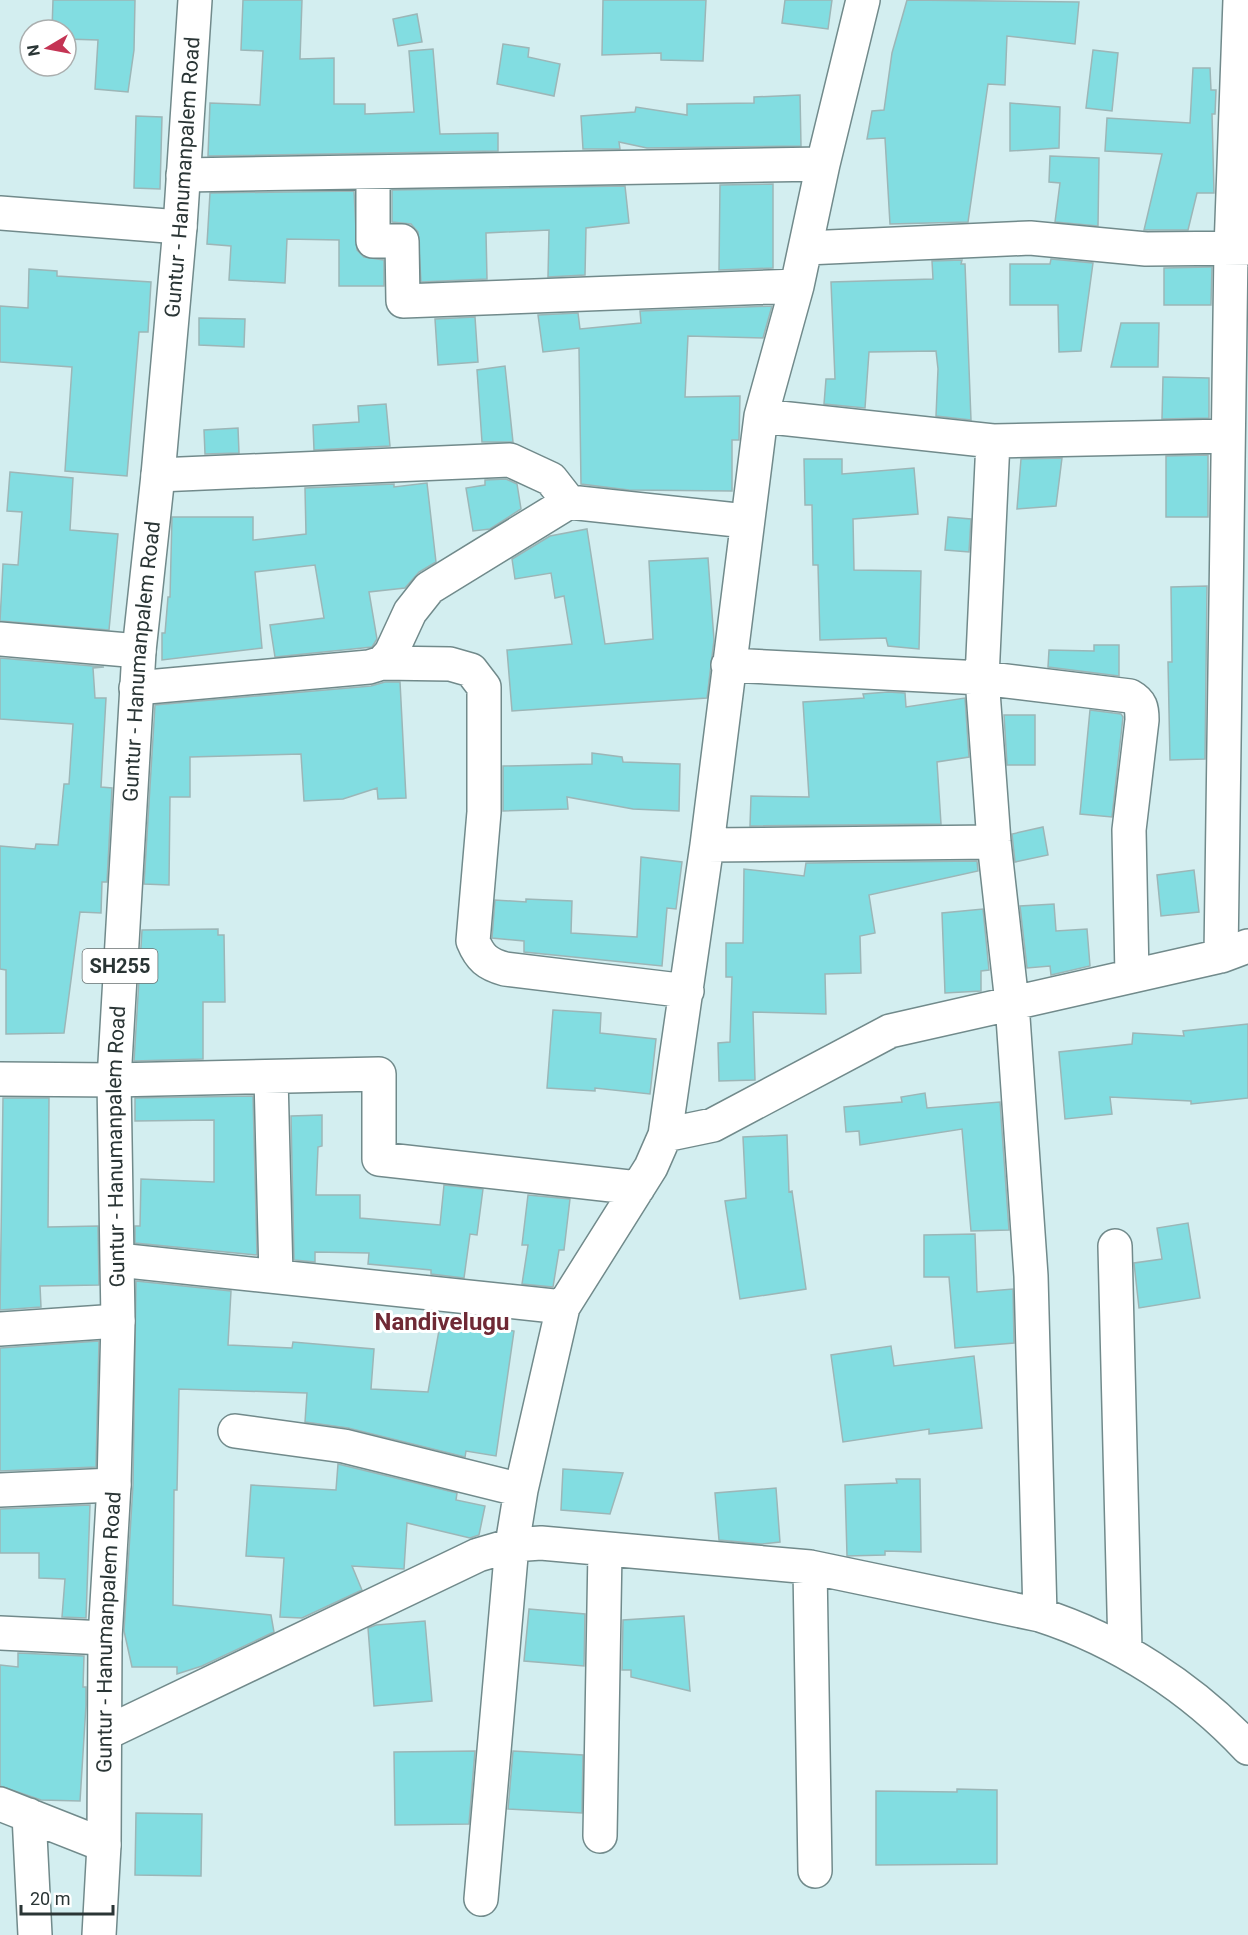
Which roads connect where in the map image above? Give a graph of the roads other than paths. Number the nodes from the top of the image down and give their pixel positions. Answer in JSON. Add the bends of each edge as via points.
{"nodes":[{"id":1,"x":195,"y":0,"type":"edge"},
{"id":2,"x":863,"y":0,"type":"edge"},
{"id":3,"x":1240,"y":0,"type":"edge"},
{"id":4,"x":823,"y":164,"type":"junction"},
{"id":5,"x":373,"y":172,"type":"junction"},
{"id":6,"x":183,"y":175,"type":"junction"},
{"id":7,"x":0,"y":213,"type":"edge"},
{"id":8,"x":180,"y":227,"type":"junction"},
{"id":9,"x":1240,"y":248,"type":"edge"},
{"id":10,"x":806,"y":249,"type":"junction"},
{"id":11,"x":797,"y":286,"type":"junction"},
{"id":12,"x":761,"y":416,"type":"junction"},
{"id":13,"x":1228,"y":436,"type":"junction"},
{"id":14,"x":993,"y":441,"type":"junction"},
{"id":15,"x":158,"y":475,"type":"junction"},
{"id":16,"x":569,"y":502,"type":"junction"},
{"id":17,"x":746,"y":521,"type":"junction"},
{"id":18,"x":0,"y":639,"type":"edge"},
{"id":19,"x":139,"y":651,"type":"junction"},
{"id":20,"x":382,"y":663,"type":"junction"},
{"id":21,"x":728,"y":665,"type":"junction"},
{"id":22,"x":982,"y":678,"type":"junction"},
{"id":23,"x":136,"y":688,"type":"junction"},
{"id":24,"x":994,"y":842,"type":"junction"},
{"id":25,"x":707,"y":845,"type":"junction"},
{"id":26,"x":1235,"y":951,"type":"edge"},
{"id":27,"x":1132,"y":976,"type":"junction"},
{"id":28,"x":687,"y":991,"type":"junction"},
{"id":29,"x":1012,"y":1003,"type":"junction"},
{"id":30,"x":271,"y":1077,"type":"junction"},
{"id":31,"x":0,"y":1079,"type":"edge"},
{"id":32,"x":114,"y":1080,"type":"junction"},
{"id":33,"x":665,"y":1135,"type":"junction"},
{"id":34,"x":638,"y":1188,"type":"junction"},
{"id":35,"x":1115,"y":1246,"type":"dead end"},
{"id":36,"x":118,"y":1260,"type":"junction"},
{"id":37,"x":276,"y":1276,"type":"junction"},
{"id":38,"x":563,"y":1306,"type":"junction"},
{"id":39,"x":118,"y":1321,"type":"junction"},
{"id":40,"x":0,"y":1329,"type":"edge"},
{"id":41,"x":235,"y":1431,"type":"dead end"},
{"id":42,"x":114,"y":1485,"type":"junction"},
{"id":43,"x":0,"y":1490,"type":"edge"},
{"id":44,"x":521,"y":1490,"type":"junction"},
{"id":45,"x":512,"y":1545,"type":"junction"},
{"id":46,"x":605,"y":1550,"type":"junction"},
{"id":47,"x":810,"y":1567,"type":"junction"},
{"id":48,"x":1040,"y":1615,"type":"junction"},
{"id":49,"x":0,"y":1633,"type":"edge"},
{"id":50,"x":105,"y":1638,"type":"junction"},
{"id":51,"x":1125,"y":1650,"type":"junction"},
{"id":52,"x":106,"y":1734,"type":"junction"},
{"id":53,"x":1248,"y":1748,"type":"edge"},
{"id":54,"x":14,"y":1809,"type":"edge"},
{"id":55,"x":600,"y":1836,"type":"dead end"},
{"id":56,"x":104,"y":1845,"type":"junction"},
{"id":57,"x":815,"y":1872,"type":"dead end"},
{"id":58,"x":481,"y":1899,"type":"dead end"},
{"id":59,"x":35,"y":1935,"type":"edge"},
{"id":60,"x":99,"y":1935,"type":"edge"}],
"edges":[{"from":1,"to":6,"type":"street","name":"Guntur - Hanumanpalem Road","number":"SH255"},
{"from":2,"to":4,"type":"street"},
{"from":3,"to":9,"type":"street"},
{"from":4,"to":5,"type":"street"},
{"from":4,"to":10,"type":"street"},
{"from":5,"to":6,"type":"street"},
{"from":5,"to":11,"type":"street","via":[[373,241],[402,241],[403,301]]},
{"from":6,"to":8,"type":"street","name":"Guntur - Hanumanpalem Road","number":"SH255"},
{"from":7,"to":8,"type":"street"},
{"from":8,"to":15,"type":"street","name":"Guntur - Hanumanpalem Road","number":"SH255"},
{"from":9,"to":10,"type":"street","via":[[1128,248],[1030,238]]},
{"from":9,"to":13,"type":"street"},
{"from":10,"to":11,"type":"street"},
{"from":11,"to":12,"type":"street"},
{"from":12,"to":14,"type":"street"},
{"from":12,"to":17,"type":"street"},
{"from":13,"to":14,"type":"street"},
{"from":13,"to":26,"type":"street","via":[[1227,659]]},
{"from":14,"to":22,"type":"street"},
{"from":15,"to":16,"type":"street","via":[[510,460],[551,479]]},
{"from":15,"to":19,"type":"street","name":"Guntur - Hanumanpalem Road","number":"SH255"},
{"from":16,"to":17,"type":"street"},
{"from":16,"to":20,"type":"street","via":[[429,588],[410,612],[391,653]]},
{"from":17,"to":21,"type":"street"},
{"from":18,"to":19,"type":"street"},
{"from":19,"to":23,"type":"street","name":"Guntur - Hanumanpalem Road","number":"SH255"},
{"from":20,"to":23,"type":"street"},
{"from":20,"to":28,"type":"street","via":[[450,664],[471,670],[484,687],[484,812],[473,941],[478,954],[489,965],[504,969]]},
{"from":21,"to":22,"type":"street"},
{"from":21,"to":25,"type":"street"},
{"from":22,"to":24,"type":"street"},
{"from":22,"to":27,"type":"street","via":[[1138,700],[1142,708],[1128,840]]},
{"from":23,"to":32,"type":"street","name":"Guntur - Hanumanpalem Road","number":"SH255"},
{"from":24,"to":25,"type":"street"},
{"from":24,"to":29,"type":"street"},
{"from":25,"to":28,"type":"street"},
{"from":26,"to":27,"type":"street"},
{"from":27,"to":29,"type":"street"},
{"from":28,"to":33,"type":"street"},
{"from":29,"to":33,"type":"street","via":[[890,1031],[713,1125]]},
{"from":29,"to":48,"type":"street","via":[[1031,1276]]},
{"from":30,"to":32,"type":"street"},
{"from":30,"to":34,"type":"street","via":[[379,1074],[379,1159]]},
{"from":30,"to":37,"type":"street"},
{"from":31,"to":32,"type":"street"},
{"from":32,"to":36,"type":"street","name":"Guntur - Hanumanpalem Road","number":"SH255"},
{"from":33,"to":34,"type":"street"},
{"from":34,"to":38,"type":"street"},
{"from":35,"to":51,"type":"street"},
{"from":36,"to":37,"type":"street"},
{"from":36,"to":39,"type":"street","name":"Guntur - Hanumanpalem Road","number":"SH255"},
{"from":37,"to":38,"type":"street"},
{"from":38,"to":44,"type":"street"},
{"from":39,"to":40,"type":"street"},
{"from":39,"to":42,"type":"street","name":"Guntur - Hanumanpalem Road","number":"SH255"},
{"from":41,"to":44,"type":"street","via":[[344,1446]]},
{"from":42,"to":43,"type":"street"},
{"from":42,"to":50,"type":"street","name":"Guntur - Hanumanpalem Road","number":"SH255"},
{"from":44,"to":45,"type":"street"},
{"from":45,"to":46,"type":"street","via":[[541,1543]]},
{"from":45,"to":52,"type":"street","via":[[478,1556]]},
{"from":45,"to":58,"type":"street"},
{"from":46,"to":47,"type":"street"},
{"from":46,"to":55,"type":"street"},
{"from":47,"to":48,"type":"street"},
{"from":47,"to":57,"type":"street"},
{"from":48,"to":51,"type":"street"},
{"from":49,"to":50,"type":"street"},
{"from":50,"to":52,"type":"street","name":"Guntur - Hanumanpalem Road","number":"SH255"},
{"from":51,"to":53,"type":"street","via":[[1208,1710]]},
{"from":52,"to":56,"type":"street","name":"Guntur - Hanumanpalem Road","number":"SH255"},
{"from":54,"to":56,"type":"street"},
{"from":54,"to":59,"type":"street"},
{"from":56,"to":60,"type":"street","name":"Guntur - Hanumanpalem Road","number":"SH255"}]}
